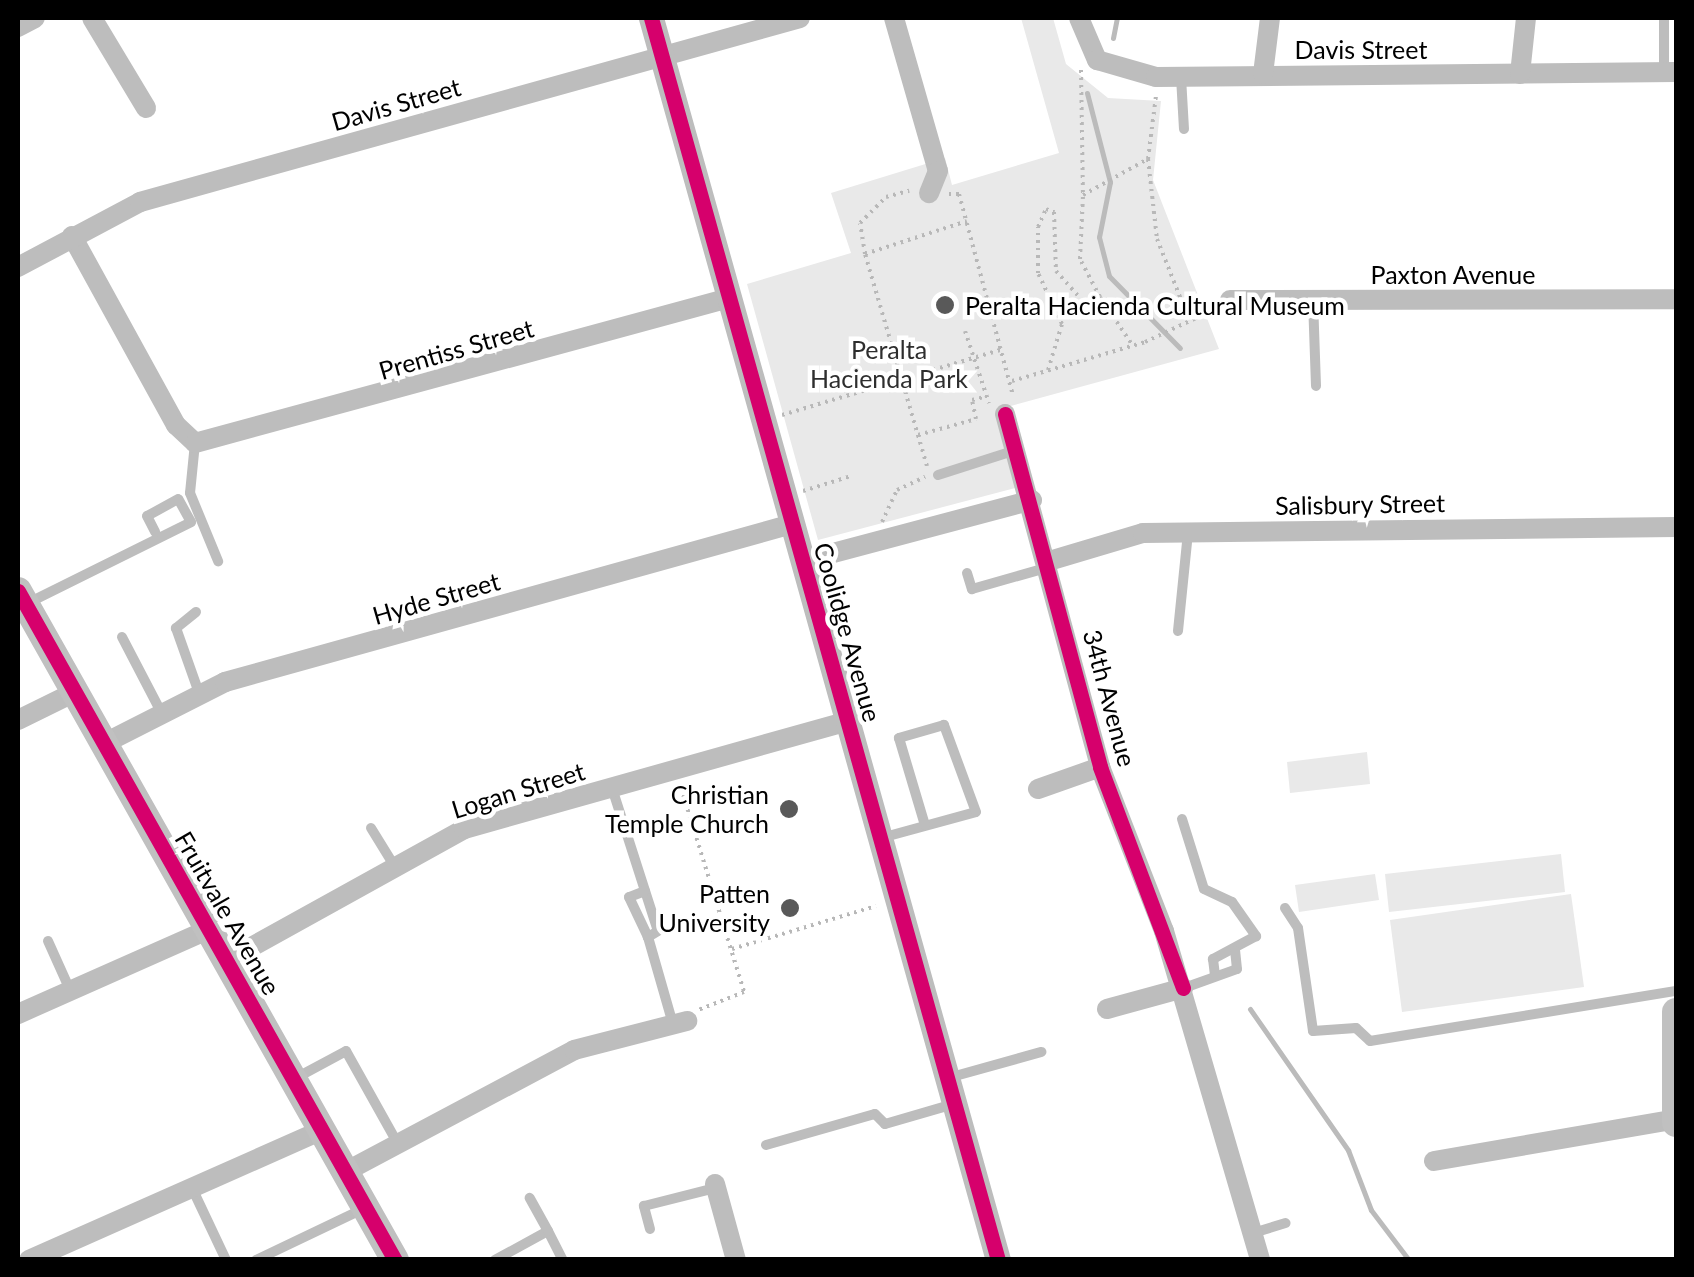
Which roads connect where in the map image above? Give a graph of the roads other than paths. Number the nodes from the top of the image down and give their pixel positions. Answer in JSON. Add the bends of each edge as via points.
{"nodes":[{"id":1,"x":34,"y":18,"type":"edge"},
{"id":2,"x":92,"y":18,"type":"edge"},
{"id":3,"x":652,"y":18,"type":"edge"},
{"id":4,"x":800,"y":18,"type":"edge"},
{"id":5,"x":894,"y":18,"type":"edge"},
{"id":6,"x":1078,"y":18,"type":"edge"},
{"id":7,"x":1270,"y":18,"type":"edge"},
{"id":8,"x":1526,"y":18,"type":"edge"},
{"id":9,"x":1664,"y":18,"type":"edge"},
{"id":10,"x":18,"y":27,"type":"edge"},
{"id":11,"x":662,"y":55,"type":"junction"},
{"id":12,"x":1670,"y":72,"type":"edge"},
{"id":13,"x":1263,"y":74,"type":"junction"},
{"id":14,"x":1520,"y":74,"type":"junction"},
{"id":15,"x":1181,"y":76,"type":"junction"},
{"id":16,"x":146,"y":108,"type":"dead end"},
{"id":17,"x":1184,"y":129,"type":"dead end"},
{"id":18,"x":929,"y":193,"type":"road end"},
{"id":19,"x":72,"y":236,"type":"junction"},
{"id":20,"x":18,"y":267,"type":"edge"},
{"id":21,"x":729,"y":298,"type":"junction"},
{"id":22,"x":1312,"y":299,"type":"junction"},
{"id":23,"x":1676,"y":299,"type":"edge"},
{"id":24,"x":1230,"y":300,"type":"road end"},
{"id":25,"x":1316,"y":386,"type":"dead end"},
{"id":26,"x":1005,"y":414,"type":"dead end"},
{"id":27,"x":195,"y":443,"type":"junction"},
{"id":28,"x":1017,"y":450,"type":"junction"},
{"id":29,"x":938,"y":475,"type":"dead end"},
{"id":30,"x":1032,"y":500,"type":"junction"},
{"id":31,"x":792,"y":524,"type":"junction"},
{"id":32,"x":1676,"y":527,"type":"edge"},
{"id":33,"x":156,"y":532,"type":"junction"},
{"id":34,"x":1188,"y":532,"type":"junction"},
{"id":35,"x":218,"y":561,"type":"dead end"},
{"id":36,"x":803,"y":562,"type":"junction"},
{"id":37,"x":1049,"y":564,"type":"junction"},
{"id":38,"x":967,"y":574,"type":"dead end"},
{"id":39,"x":21,"y":598,"type":"edge"},
{"id":40,"x":196,"y":612,"type":"dead end"},
{"id":41,"x":1178,"y":631,"type":"dead end"},
{"id":42,"x":122,"y":638,"type":"dead end"},
{"id":43,"x":74,"y":692,"type":"junction"},
{"id":44,"x":199,"y":693,"type":"junction"},
{"id":45,"x":161,"y":712,"type":"junction"},
{"id":46,"x":18,"y":720,"type":"edge"},
{"id":47,"x":847,"y":721,"type":"junction"},
{"id":48,"x":103,"y":744,"type":"junction"},
{"id":49,"x":1100,"y":768,"type":"junction"},
{"id":50,"x":612,"y":787,"type":"junction"},
{"id":51,"x":1038,"y":789,"type":"dead end"},
{"id":52,"x":1182,"y":819,"type":"dead end"},
{"id":53,"x":925,"y":826,"type":"junction"},
{"id":54,"x":371,"y":828,"type":"dead end"},
{"id":55,"x":880,"y":838,"type":"junction"},
{"id":56,"x":394,"y":867,"type":"junction"},
{"id":57,"x":645,"y":891,"type":"junction"},
{"id":58,"x":1285,"y":908,"type":"dead end"},
{"id":59,"x":208,"y":930,"type":"junction"},
{"id":60,"x":648,"y":937,"type":"junction"},
{"id":61,"x":48,"y":941,"type":"dead end"},
{"id":62,"x":1235,"y":951,"type":"junction"},
{"id":63,"x":226,"y":961,"type":"junction"},
{"id":64,"x":1215,"y":976,"type":"junction"},
{"id":65,"x":1183,"y":988,"type":"junction"},
{"id":66,"x":71,"y":991,"type":"junction"},
{"id":67,"x":1676,"y":991,"type":"edge"},
{"id":68,"x":1108,"y":1008,"type":"dead end"},
{"id":69,"x":1676,"y":1012,"type":"edge"},
{"id":70,"x":18,"y":1014,"type":"edge"},
{"id":71,"x":680,"y":1023,"type":"joint"},
{"id":72,"x":1041,"y":1052,"type":"dead end"},
{"id":73,"x":947,"y":1078,"type":"junction"},
{"id":74,"x":293,"y":1079,"type":"junction"},
{"id":75,"x":954,"y":1104,"type":"junction"},
{"id":76,"x":1676,"y":1120,"type":"edge"},
{"id":77,"x":322,"y":1130,"type":"junction"},
{"id":78,"x":398,"y":1144,"type":"junction"},
{"id":79,"x":766,"y":1146,"type":"dead end"},
{"id":80,"x":1434,"y":1161,"type":"dead end"},
{"id":81,"x":345,"y":1172,"type":"junction"},
{"id":82,"x":716,"y":1186,"type":"joint"},
{"id":83,"x":192,"y":1187,"type":"junction"},
{"id":84,"x":530,"y":1198,"type":"dead end"},
{"id":85,"x":366,"y":1208,"type":"junction"},
{"id":86,"x":1286,"y":1223,"type":"dead end"},
{"id":87,"x":650,"y":1228,"type":"dead end"},
{"id":88,"x":548,"y":1231,"type":"junction"},
{"id":89,"x":1252,"y":1233,"type":"junction"},
{"id":90,"x":29,"y":1260,"type":"edge"},
{"id":91,"x":226,"y":1260,"type":"edge"},
{"id":92,"x":256,"y":1260,"type":"edge"},
{"id":93,"x":395,"y":1260,"type":"edge"},
{"id":94,"x":495,"y":1260,"type":"edge"},
{"id":95,"x":563,"y":1260,"type":"edge"},
{"id":96,"x":736,"y":1260,"type":"edge"},
{"id":97,"x":998,"y":1260,"type":"edge"},
{"id":98,"x":1260,"y":1260,"type":"edge"}],
"edges":[{"from":1,"to":10,"type":"street"},
{"from":2,"to":16,"type":"street"},
{"from":3,"to":11,"type":"street","name":"Coolidge Avenue"},
{"from":4,"to":11,"type":"street","name":"Davis Street"},
{"from":5,"to":18,"type":"street","via":[[938,172]]},
{"from":6,"to":15,"type":"street","name":"Davis Street","via":[[1086,46],[1120,73]]},
{"from":7,"to":13,"type":"street"},
{"from":8,"to":14,"type":"street"},
{"from":9,"to":12,"type":"lane"},
{"from":11,"to":19,"type":"street","name":"Davis Street","via":[[140,202]]},
{"from":11,"to":21,"type":"street","name":"Coolidge Avenue"},
{"from":12,"to":14,"type":"street","name":"Davis Street"},
{"from":13,"to":14,"type":"street","name":"Davis Street"},
{"from":13,"to":15,"type":"street","name":"Davis Street"},
{"from":15,"to":17,"type":"lane"},
{"from":19,"to":20,"type":"street","name":"Davis Street"},
{"from":19,"to":27,"type":"street","via":[[176,425]]},
{"from":21,"to":27,"type":"street","name":"Prentiss Street"},
{"from":21,"to":31,"type":"street","name":"Coolidge Avenue"},
{"from":22,"to":23,"type":"street","name":"Paxton Avenue"},
{"from":22,"to":24,"type":"street","name":"Paxton Avenue"},
{"from":22,"to":25,"type":"lane"},
{"from":26,"to":28,"type":"street","name":"34th Avenue"},
{"from":27,"to":35,"type":"lane","via":[[190,493]]},
{"from":28,"to":29,"type":"lane"},
{"from":28,"to":30,"type":"street","name":"34th Avenue"},
{"from":30,"to":36,"type":"street"},
{"from":30,"to":37,"type":"street","name":"34th Avenue"},
{"from":31,"to":36,"type":"street","name":"Coolidge Avenue"},
{"from":31,"to":44,"type":"street","name":"Hyde Street"},
{"from":32,"to":34,"type":"street","name":"Salisbury Street"},
{"from":33,"to":33,"type":"lane","via":[[160,540],[191,522],[178,499],[147,516]]},
{"from":33,"to":39,"type":"lane"},
{"from":34,"to":37,"type":"street","name":"Salisbury Street","via":[[1143,533]]},
{"from":34,"to":41,"type":"lane"},
{"from":36,"to":47,"type":"street","name":"Coolidge Avenue"},
{"from":37,"to":38,"type":"lane","via":[[972,589]]},
{"from":37,"to":49,"type":"street","name":"34th Avenue"},
{"from":39,"to":43,"type":"main road","name":"Fruitvale Avenue"},
{"from":40,"to":44,"type":"lane","via":[[176,628]]},
{"from":42,"to":45,"type":"lane"},
{"from":43,"to":46,"type":"street"},
{"from":43,"to":48,"type":"main road","name":"Fruitvale Avenue"},
{"from":44,"to":45,"type":"street","name":"Hyde Street"},
{"from":45,"to":48,"type":"street","name":"Hyde Street"},
{"from":47,"to":50,"type":"street","name":"Logan Street"},
{"from":47,"to":55,"type":"street","name":"Coolidge Avenue"},
{"from":48,"to":59,"type":"main road","name":"Fruitvale Avenue"},
{"from":49,"to":51,"type":"street"},
{"from":49,"to":65,"type":"street","name":"34th Avenue"},
{"from":50,"to":56,"type":"street","name":"Logan Street","via":[[464,828]]},
{"from":50,"to":57,"type":"lane"},
{"from":52,"to":62,"type":"lane","via":[[1204,889],[1254,928],[1256,936]]},
{"from":53,"to":53,"type":"lane","via":[[976,812],[944,725],[899,738]]},
{"from":53,"to":55,"type":"lane"},
{"from":54,"to":56,"type":"lane"},
{"from":55,"to":73,"type":"street","name":"Coolidge Avenue"},
{"from":56,"to":63,"type":"street","name":"Logan Street"},
{"from":57,"to":60,"type":"lane","via":[[658,931]]},
{"from":57,"to":60,"type":"lane","via":[[629,898]]},
{"from":58,"to":67,"type":"lane","via":[[1298,928],[1313,1031],[1356,1028],[1370,1041]]},
{"from":59,"to":63,"type":"main road","name":"Fruitvale Avenue"},
{"from":59,"to":66,"type":"street"},
{"from":60,"to":71,"type":"lane"},
{"from":61,"to":66,"type":"lane"},
{"from":62,"to":64,"type":"lane","via":[[1212,961]]},
{"from":62,"to":64,"type":"lane","via":[[1237,969]]},
{"from":63,"to":74,"type":"main road","name":"Fruitvale Avenue"},
{"from":64,"to":65,"type":"lane"},
{"from":65,"to":68,"type":"street"},
{"from":65,"to":89,"type":"street","name":"34th Avenue"},
{"from":66,"to":70,"type":"street"},
{"from":69,"to":76,"type":"main road"},
{"from":71,"to":78,"type":"street","via":[[574,1050]]},
{"from":72,"to":73,"type":"lane"},
{"from":73,"to":75,"type":"street","name":"Coolidge Avenue"},
{"from":74,"to":77,"type":"main road","name":"Fruitvale Avenue"},
{"from":74,"to":78,"type":"lane","via":[[346,1051]]},
{"from":75,"to":79,"type":"lane","via":[[885,1124],[875,1114]]},
{"from":75,"to":97,"type":"street","name":"Coolidge Avenue"},
{"from":76,"to":80,"type":"street"},
{"from":77,"to":81,"type":"main road","name":"Fruitvale Avenue"},
{"from":77,"to":83,"type":"street"},
{"from":78,"to":81,"type":"street"},
{"from":81,"to":85,"type":"main road","name":"Fruitvale Avenue"},
{"from":82,"to":87,"type":"lane","via":[[644,1206]]},
{"from":82,"to":96,"type":"street"},
{"from":83,"to":90,"type":"street"},
{"from":83,"to":91,"type":"lane"},
{"from":84,"to":88,"type":"lane"},
{"from":85,"to":92,"type":"lane"},
{"from":85,"to":93,"type":"main road","name":"Fruitvale Avenue"},
{"from":86,"to":89,"type":"lane"},
{"from":88,"to":94,"type":"lane"},
{"from":88,"to":95,"type":"lane"},
{"from":89,"to":98,"type":"street","name":"34th Avenue"}]}
